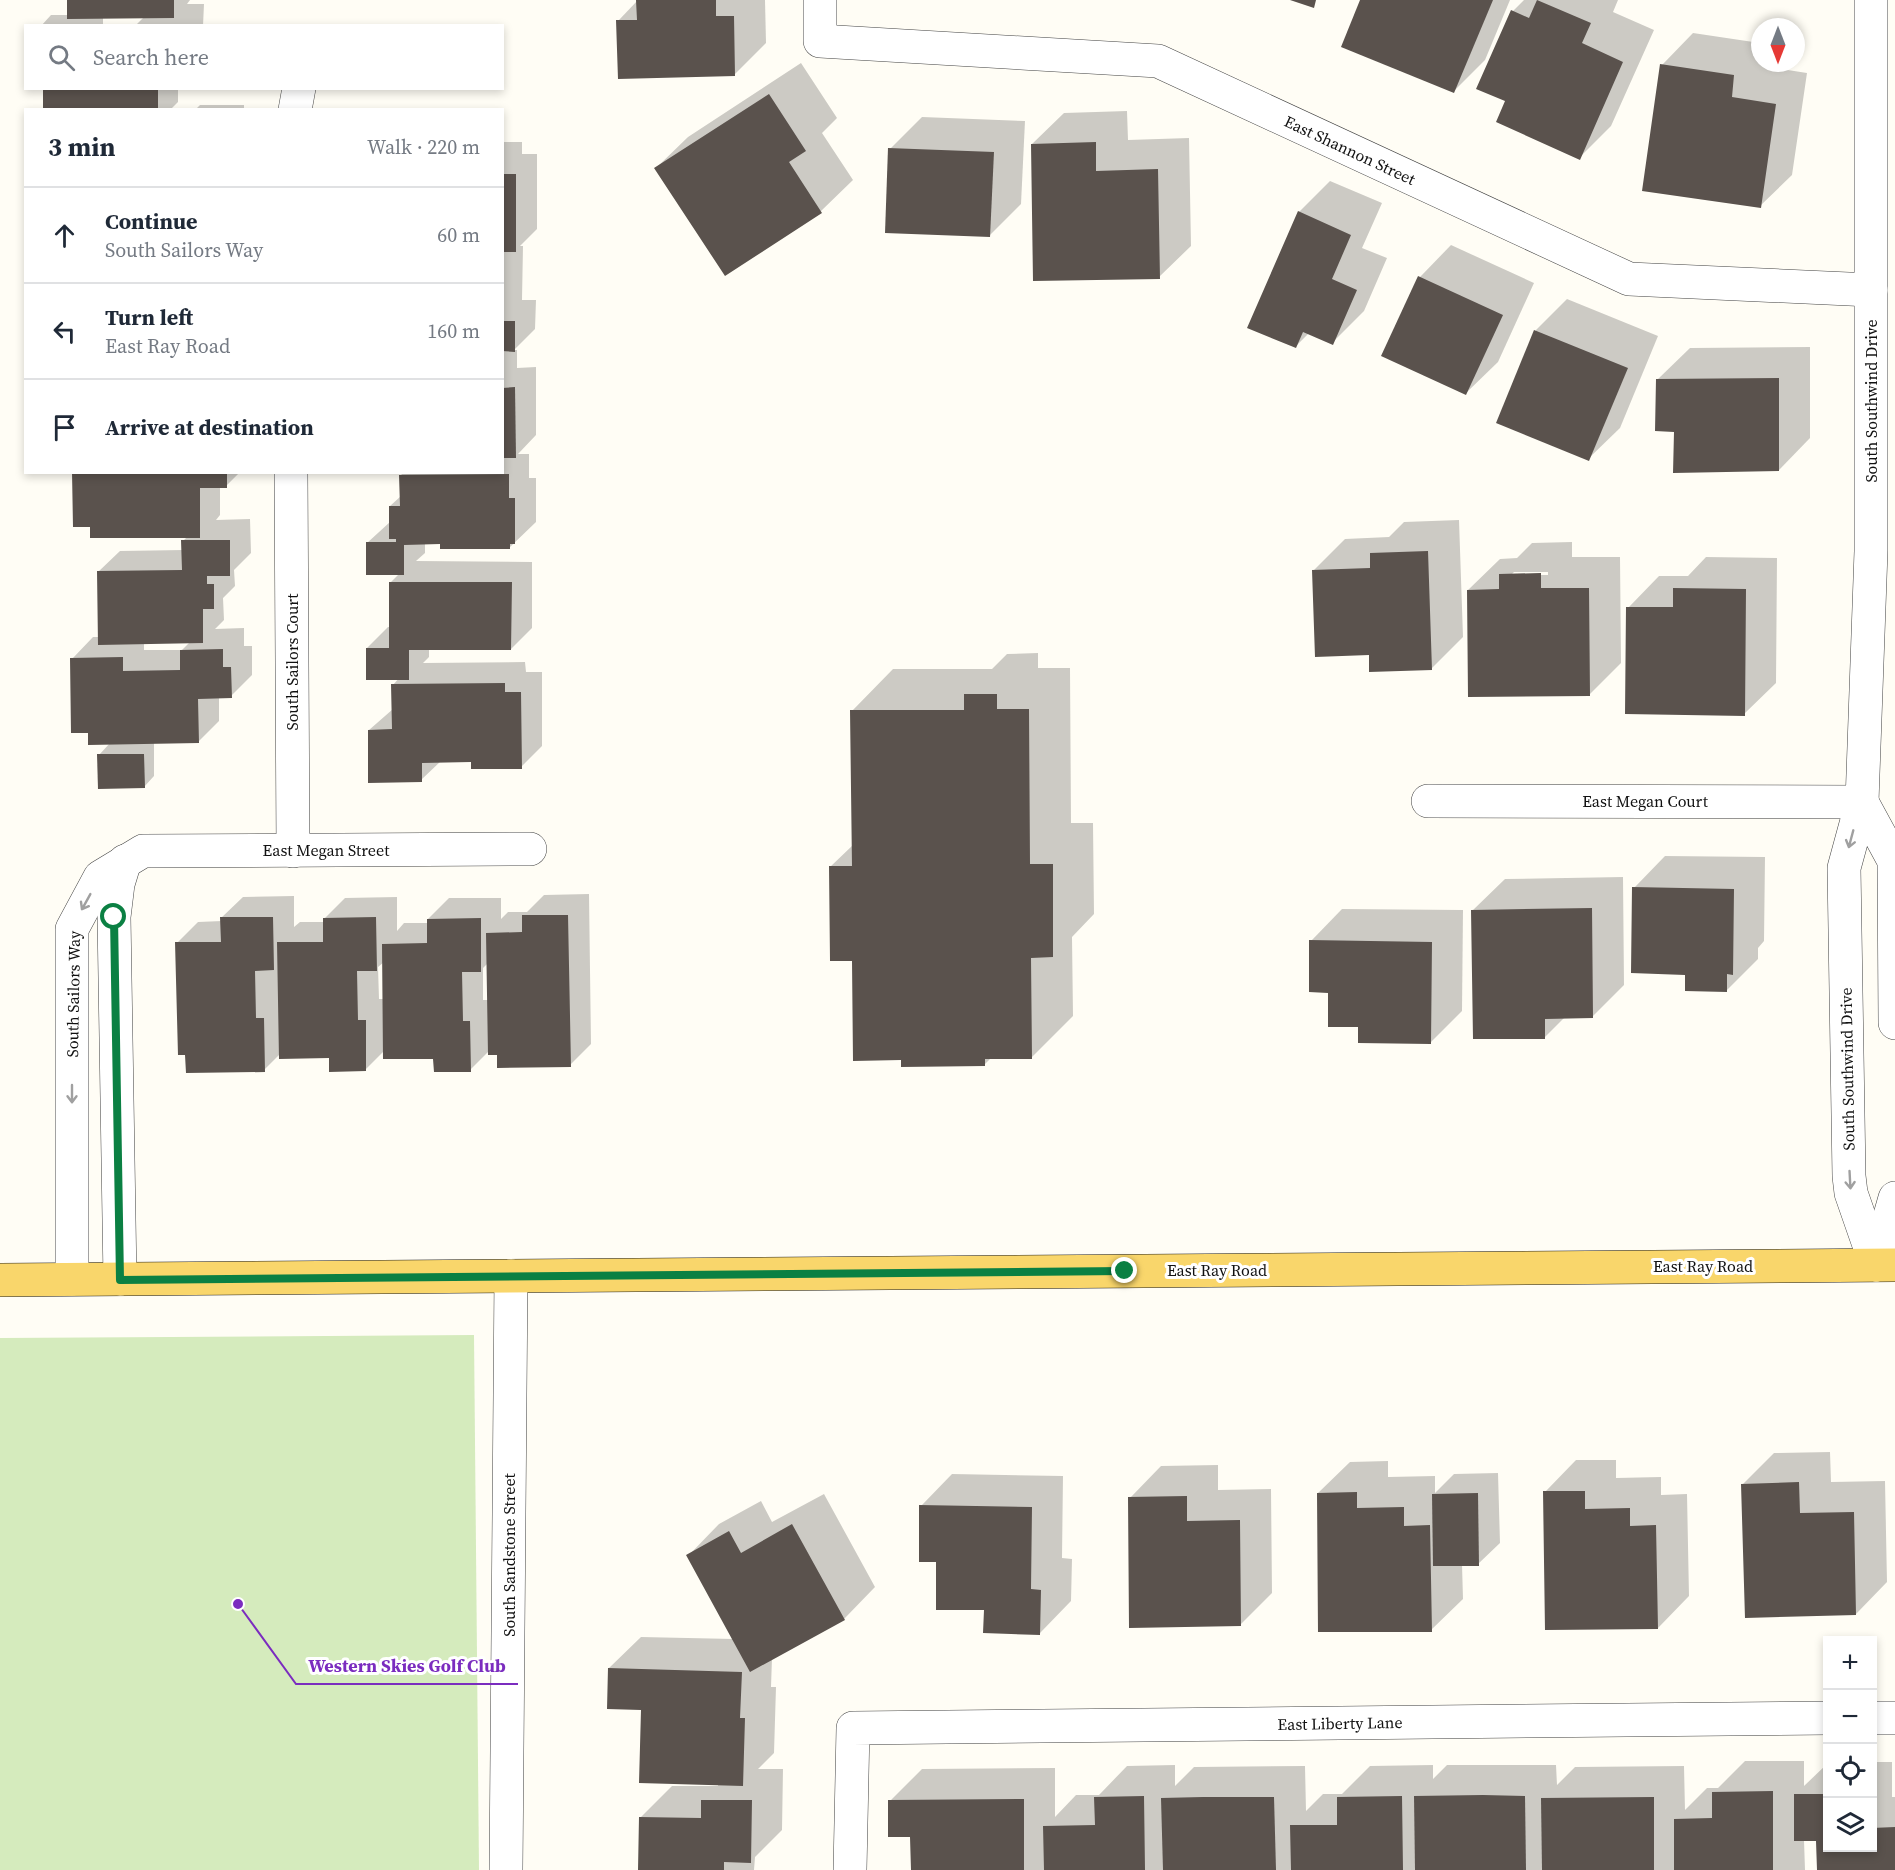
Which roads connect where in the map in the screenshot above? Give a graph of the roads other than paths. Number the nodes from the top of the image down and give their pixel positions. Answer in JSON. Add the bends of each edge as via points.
{"nodes":[{"id":1,"x":820,"y":0,"type":"edge"},
{"id":2,"x":1871,"y":0,"type":"edge"},
{"id":3,"x":298,"y":90,"type":"edge"},
{"id":4,"x":295,"y":108,"type":"edge"},
{"id":5,"x":1871,"y":290,"type":"junction"},
{"id":6,"x":291,"y":474,"type":"edge"},
{"id":7,"x":1883,"y":551,"type":"edge"},
{"id":8,"x":1428,"y":801,"type":"dead end"},
{"id":9,"x":1862,"y":802,"type":"junction"},
{"id":10,"x":530,"y":849,"type":"dead end"},
{"id":11,"x":293,"y":851,"type":"junction"},
{"id":12,"x":125,"y":861,"type":"junction"},
{"id":13,"x":1895,"y":1023,"type":"edge"},
{"id":14,"x":116,"y":1047,"type":"junction"},
{"id":15,"x":72,"y":1050,"type":"junction"},
{"id":16,"x":1895,"y":1198,"type":"edge"},
{"id":17,"x":1885,"y":1265,"type":"edge"},
{"id":18,"x":511,"y":1276,"type":"junction"},
{"id":19,"x":0,"y":1280,"type":"edge"},
{"id":20,"x":72,"y":1280,"type":"junction"},
{"id":21,"x":120,"y":1280,"type":"junction"},
{"id":22,"x":1823,"y":1718,"type":"edge"},
{"id":23,"x":1877,"y":1718,"type":"edge"},
{"id":24,"x":1895,"y":1718,"type":"edge"},
{"id":25,"x":506,"y":1870,"type":"edge"},
{"id":26,"x":850,"y":1870,"type":"edge"}],
"edges":[{"from":1,"to":5,"type":"street","name":"East Shannon Street","via":[[820,41],[1158,61],[1629,279]]},
{"from":2,"to":5,"type":"street","name":"South Southwind Drive"},
{"from":3,"to":4,"type":"street"},
{"from":5,"to":7,"type":"street","name":"South Southwind Drive"},
{"from":6,"to":11,"type":"street","name":"South Sailors Court"},
{"from":7,"to":9,"type":"street","name":"South Southwind Drive"},
{"from":8,"to":9,"type":"street","name":"East Megan Court"},
{"from":9,"to":13,"type":"street","via":[[1894,861]]},
{"from":9,"to":17,"type":"street","name":"South Southwind Drive","one_way":true,"via":[[1844,868],[1849,1176],[1851,1193]]},
{"from":10,"to":11,"type":"street","name":"East Megan Street"},
{"from":11,"to":12,"type":"street","name":"East Megan Street","via":[[142,851]]},
{"from":12,"to":14,"type":"street","via":[[114,917]]},
{"from":12,"to":15,"type":"street","name":"South Sailors Way","one_way":true,"via":[[100,878],[72,929]]},
{"from":14,"to":15,"type":"street"},
{"from":14,"to":21,"type":"street"},
{"from":15,"to":20,"type":"street","name":"South Sailors Way","one_way":true},
{"from":16,"to":17,"type":"street"},
{"from":17,"to":18,"type":"main road","name":"East Ray Road"},
{"from":18,"to":21,"type":"main road","name":"East Ray Road"},
{"from":18,"to":25,"type":"street","name":"South Sandstone Street"},
{"from":19,"to":20,"type":"main road","name":"East Ray Road"},
{"from":20,"to":21,"type":"main road","name":"East Ray Road"},
{"from":22,"to":26,"type":"street","name":"East Liberty Lane","via":[[853,1728]]},
{"from":23,"to":24,"type":"street"}]}
